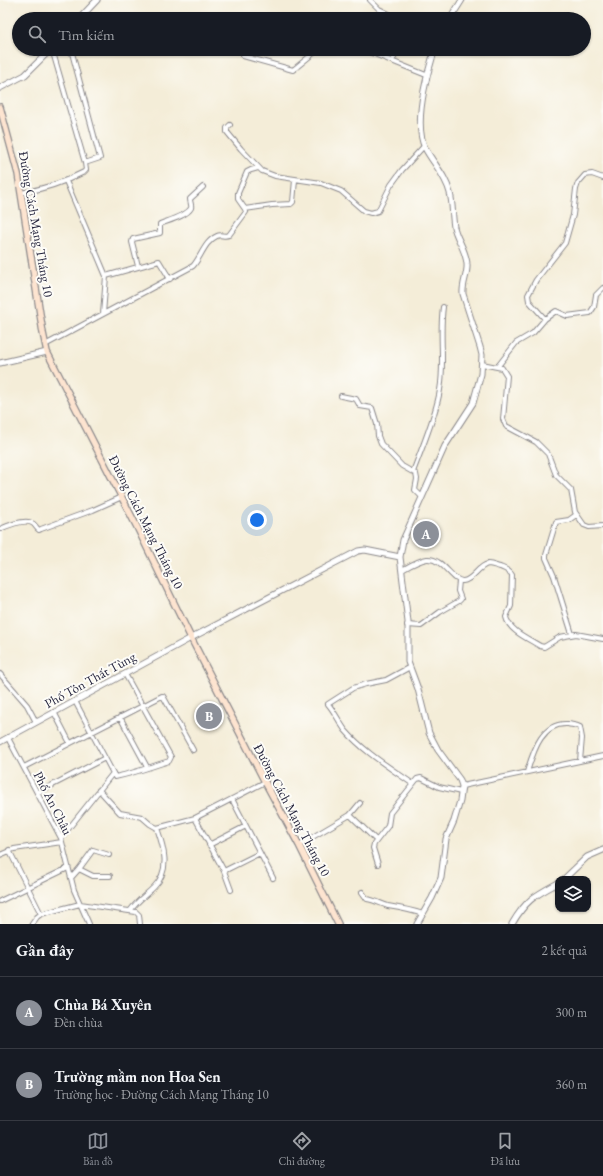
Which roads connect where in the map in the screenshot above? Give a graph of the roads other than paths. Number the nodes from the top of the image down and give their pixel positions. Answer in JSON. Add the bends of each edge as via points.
{"nodes":[{"id":1,"x":97,"y":0,"type":"edge"},
{"id":2,"x":370,"y":0,"type":"edge"},
{"id":3,"x":462,"y":0,"type":"edge"},
{"id":4,"x":86,"y":12,"type":"edge"},
{"id":5,"x":385,"y":12,"type":"edge"},
{"id":6,"x":454,"y":12,"type":"edge"},
{"id":7,"x":45,"y":56,"type":"edge"},
{"id":8,"x":54,"y":56,"type":"edge"},
{"id":9,"x":73,"y":56,"type":"edge"},
{"id":10,"x":243,"y":56,"type":"dead end"},
{"id":11,"x":309,"y":56,"type":"edge"},
{"id":12,"x":380,"y":56,"type":"edge"},
{"id":13,"x":395,"y":56,"type":"edge"},
{"id":14,"x":433,"y":56,"type":"edge"},
{"id":15,"x":392,"y":61,"type":"junction"},
{"id":16,"x":426,"y":75,"type":"junction"},
{"id":17,"x":0,"y":88,"type":"edge"},
{"id":18,"x":0,"y":107,"type":"edge"},
{"id":19,"x":230,"y":125,"type":"dead end"},
{"id":20,"x":424,"y":146,"type":"junction"},
{"id":21,"x":85,"y":163,"type":"junction"},
{"id":22,"x":258,"y":168,"type":"junction"},
{"id":23,"x":603,"y":178,"type":"edge"},
{"id":24,"x":295,"y":180,"type":"junction"},
{"id":25,"x":66,"y":181,"type":"junction"},
{"id":26,"x":203,"y":187,"type":"dead end"},
{"id":27,"x":21,"y":193,"type":"junction"},
{"id":28,"x":245,"y":209,"type":"junction"},
{"id":29,"x":138,"y":266,"type":"junction"},
{"id":30,"x":106,"y":276,"type":"junction"},
{"id":31,"x":170,"y":279,"type":"junction"},
{"id":32,"x":603,"y":288,"type":"edge"},
{"id":33,"x":443,"y":307,"type":"dead end"},
{"id":34,"x":103,"y":314,"type":"junction"},
{"id":35,"x":545,"y":319,"type":"junction"},
{"id":36,"x":45,"y":345,"type":"junction"},
{"id":37,"x":47,"y":352,"type":"junction"},
{"id":38,"x":0,"y":363,"type":"edge"},
{"id":39,"x":482,"y":364,"type":"junction"},
{"id":40,"x":498,"y":366,"type":"junction"},
{"id":41,"x":341,"y":396,"type":"dead end"},
{"id":42,"x":414,"y":472,"type":"junction"},
{"id":43,"x":122,"y":497,"type":"junction"},
{"id":44,"x":422,"y":497,"type":"junction"},
{"id":45,"x":576,"y":515,"type":"junction"},
{"id":46,"x":603,"y":526,"type":"edge"},
{"id":47,"x":0,"y":529,"type":"edge"},
{"id":48,"x":400,"y":557,"type":"junction"},
{"id":49,"x":402,"y":570,"type":"junction"},
{"id":50,"x":459,"y":581,"type":"junction"},
{"id":51,"x":408,"y":625,"type":"junction"},
{"id":52,"x":572,"y":634,"type":"junction"},
{"id":53,"x":191,"y":638,"type":"junction"},
{"id":54,"x":603,"y":639,"type":"edge"},
{"id":55,"x":410,"y":667,"type":"junction"},
{"id":56,"x":0,"y":674,"type":"edge"},
{"id":57,"x":125,"y":674,"type":"junction"},
{"id":58,"x":75,"y":701,"type":"junction"},
{"id":59,"x":142,"y":705,"type":"junction"},
{"id":60,"x":54,"y":712,"type":"junction"},
{"id":61,"x":120,"y":717,"type":"junction"},
{"id":62,"x":36,"y":722,"type":"junction"},
{"id":63,"x":91,"y":732,"type":"junction"},
{"id":64,"x":8,"y":738,"type":"junction"},
{"id":65,"x":0,"y":742,"type":"edge"},
{"id":66,"x":70,"y":743,"type":"junction"},
{"id":67,"x":193,"y":750,"type":"dead end"},
{"id":68,"x":603,"y":756,"type":"edge"},
{"id":69,"x":105,"y":758,"type":"junction"},
{"id":70,"x":580,"y":761,"type":"junction"},
{"id":71,"x":24,"y":767,"type":"junction"},
{"id":72,"x":148,"y":767,"type":"junction"},
{"id":73,"x":527,"y":772,"type":"junction"},
{"id":74,"x":113,"y":773,"type":"junction"},
{"id":75,"x":265,"y":782,"type":"junction"},
{"id":76,"x":413,"y":784,"type":"junction"},
{"id":77,"x":462,"y":786,"type":"junction"},
{"id":78,"x":99,"y":790,"type":"junction"},
{"id":79,"x":462,"y":792,"type":"junction"},
{"id":80,"x":37,"y":793,"type":"junction"},
{"id":81,"x":232,"y":799,"type":"junction"},
{"id":82,"x":360,"y":803,"type":"dead end"},
{"id":83,"x":350,"y":815,"type":"junction"},
{"id":84,"x":195,"y":818,"type":"junction"},
{"id":85,"x":246,"y":826,"type":"junction"},
{"id":86,"x":157,"y":828,"type":"junction"},
{"id":87,"x":61,"y":840,"type":"junction"},
{"id":88,"x":376,"y":840,"type":"junction"},
{"id":89,"x":209,"y":845,"type":"junction"},
{"id":90,"x":299,"y":845,"type":"junction"},
{"id":91,"x":10,"y":850,"type":"junction"},
{"id":92,"x":603,"y":850,"type":"edge"},
{"id":93,"x":260,"y":853,"type":"junction"},
{"id":94,"x":0,"y":854,"type":"edge"},
{"id":95,"x":110,"y":855,"type":"dead end"},
{"id":96,"x":378,"y":864,"type":"dead end"},
{"id":97,"x":68,"y":868,"type":"junction"},
{"id":98,"x":79,"y":869,"type":"junction"},
{"id":99,"x":224,"y":872,"type":"junction"},
{"id":100,"x":110,"y":876,"type":"dead end"},
{"id":101,"x":567,"y":876,"type":"edge"},
{"id":102,"x":71,"y":878,"type":"junction"},
{"id":103,"x":273,"y":878,"type":"dead end"},
{"id":104,"x":555,"y":885,"type":"edge"},
{"id":105,"x":28,"y":887,"type":"junction"},
{"id":106,"x":231,"y":890,"type":"dead end"},
{"id":107,"x":362,"y":892,"type":"dead end"},
{"id":108,"x":1,"y":899,"type":"edge"},
{"id":109,"x":80,"y":904,"type":"junction"},
{"id":110,"x":130,"y":911,"type":"junction"},
{"id":111,"x":41,"y":914,"type":"junction"},
{"id":112,"x":423,"y":914,"type":"junction"},
{"id":113,"x":32,"y":924,"type":"edge"},
{"id":114,"x":89,"y":924,"type":"edge"},
{"id":115,"x":140,"y":924,"type":"edge"},
{"id":116,"x":338,"y":924,"type":"edge"},
{"id":117,"x":418,"y":924,"type":"edge"},
{"id":118,"x":512,"y":924,"type":"edge"}],
"edges":[{"from":1,"to":4,"type":"street"},
{"from":2,"to":5,"type":"street"},
{"from":3,"to":6,"type":"street"},
{"from":7,"to":17,"type":"street","via":[[25,75]]},
{"from":8,"to":21,"type":"street"},
{"from":9,"to":21,"type":"street","via":[[100,158]]},
{"from":10,"to":11,"type":"street","via":[[293,70]]},
{"from":12,"to":15,"type":"street"},
{"from":13,"to":15,"type":"street"},
{"from":14,"to":16,"type":"street"},
{"from":15,"to":16,"type":"street"},
{"from":16,"to":20,"type":"street","via":[[421,112]]},
{"from":18,"to":27,"type":"main road","name":"Đường Cách Mạng Tháng 10"},
{"from":19,"to":22,"type":"street","via":[[227,128],[228,132]]},
{"from":20,"to":24,"type":"street","via":[[395,179],[380,208],[374,213],[361,210],[336,189],[321,183]]},
{"from":20,"to":39,"type":"street","via":[[444,176],[450,192],[454,226],[464,248],[468,266],[463,294],[478,340]]},
{"from":21,"to":25,"type":"street","via":[[85,171]]},
{"from":22,"to":24,"type":"street","via":[[272,175]]},
{"from":22,"to":28,"type":"street","via":[[247,172],[238,193],[238,199]]},
{"from":23,"to":35,"type":"street","via":[[592,174],[581,178],[576,189],[567,238],[536,280],[528,296],[529,301]]},
{"from":24,"to":28,"type":"street","via":[[291,204]]},
{"from":25,"to":27,"type":"street"},
{"from":25,"to":30,"type":"street"},
{"from":26,"to":29,"type":"street","via":[[190,199],[191,209],[178,218],[160,224],[160,233],[133,239]]},
{"from":27,"to":36,"type":"main road","name":"Đường Cách Mạng Tháng 10"},
{"from":28,"to":31,"type":"street","via":[[245,214],[229,235],[216,236],[204,248],[193,266]]},
{"from":29,"to":30,"type":"street"},
{"from":29,"to":31,"type":"street","via":[[159,261]]},
{"from":30,"to":34,"type":"street"},
{"from":31,"to":34,"type":"street"},
{"from":32,"to":35,"type":"street","via":[[596,295],[590,313],[567,316],[556,311]]},
{"from":33,"to":42,"type":"street","via":[[440,390]]},
{"from":34,"to":36,"type":"street"},
{"from":35,"to":40,"type":"street","via":[[533,333],[513,347]]},
{"from":36,"to":37,"type":"main road","name":"Đường Cách Mạng Tháng 10"},
{"from":37,"to":38,"type":"street"},
{"from":37,"to":43,"type":"main road","name":"Đường Cách Mạng Tháng 10"},
{"from":39,"to":40,"type":"street"},
{"from":39,"to":44,"type":"street","via":[[471,409],[445,446]]},
{"from":40,"to":45,"type":"street","via":[[507,376],[504,423],[536,442],[548,454],[556,475],[571,490]]},
{"from":41,"to":42,"type":"street","via":[[356,399],[360,406],[372,407],[380,444],[402,466]]},
{"from":42,"to":44,"type":"street","via":[[418,478],[415,490]]},
{"from":43,"to":47,"type":"street","via":[[41,529],[28,522]]},
{"from":43,"to":53,"type":"main road","name":"Đường Cách Mạng Tháng 10"},
{"from":44,"to":48,"type":"street","via":[[403,540]]},
{"from":45,"to":46,"type":"street","via":[[586,526]]},
{"from":45,"to":52,"type":"street","via":[[569,520],[556,522],[546,555]]},
{"from":48,"to":49,"type":"street"},
{"from":48,"to":53,"type":"street","name":"Phố Tôn Thất Tùng","via":[[358,551]]},
{"from":49,"to":50,"type":"street","via":[[430,559],[443,565]]},
{"from":49,"to":51,"type":"street"},
{"from":50,"to":51,"type":"street","via":[[459,601],[421,626]]},
{"from":50,"to":52,"type":"street","via":[[467,580],[488,564],[508,570],[513,579],[511,606],[506,617],[509,625],[544,647]]},
{"from":51,"to":55,"type":"street"},
{"from":52,"to":54,"type":"street"},
{"from":53,"to":57,"type":"street","name":"Phố Tôn Thất Tùng"},
{"from":53,"to":75,"type":"main road","name":"Đường Cách Mạng Tháng 10"},
{"from":55,"to":76,"type":"street","via":[[386,680],[353,688],[328,704],[357,742]]},
{"from":55,"to":77,"type":"street","via":[[429,733]]},
{"from":56,"to":62,"type":"street","via":[[27,705]]},
{"from":57,"to":58,"type":"street","name":"Phố Tôn Thất Tùng"},
{"from":57,"to":59,"type":"street"},
{"from":58,"to":60,"type":"street","name":"Phố Tôn Thất Tùng"},
{"from":58,"to":63,"type":"street"},
{"from":59,"to":61,"type":"street"},
{"from":59,"to":67,"type":"street","via":[[163,696]]},
{"from":59,"to":72,"type":"street","via":[[171,758],[169,761]]},
{"from":60,"to":62,"type":"street","name":"Phố Tôn Thất Tùng"},
{"from":60,"to":66,"type":"street"},
{"from":61,"to":63,"type":"street"},
{"from":61,"to":72,"type":"street"},
{"from":62,"to":64,"type":"street","name":"Phố Tôn Thất Tùng"},
{"from":63,"to":66,"type":"street"},
{"from":63,"to":69,"type":"street"},
{"from":64,"to":65,"type":"street","name":"Phố Tôn Thất Tùng"},
{"from":64,"to":71,"type":"street","name":"Phố An Châu"},
{"from":66,"to":71,"type":"street"},
{"from":68,"to":70,"type":"street"},
{"from":69,"to":74,"type":"street"},
{"from":69,"to":80,"type":"street"},
{"from":70,"to":73,"type":"street"},
{"from":70,"to":73,"type":"street","via":[[580,727],[558,724],[551,728],[537,745]]},
{"from":71,"to":80,"type":"street","name":"Phố An Châu"},
{"from":72,"to":74,"type":"street","via":[[136,773],[115,777]]},
{"from":73,"to":77,"type":"street"},
{"from":74,"to":78,"type":"street"},
{"from":75,"to":81,"type":"street"},
{"from":75,"to":90,"type":"main road","name":"Đường Cách Mạng Tháng 10"},
{"from":76,"to":79,"type":"street","via":[[421,778],[439,787]]},
{"from":76,"to":88,"type":"street","via":[[390,813],[388,826]]},
{"from":77,"to":79,"type":"street"},
{"from":78,"to":86,"type":"street","via":[[120,814],[142,817]]},
{"from":78,"to":87,"type":"street"},
{"from":79,"to":112,"type":"street","via":[[446,839],[441,878]]},
{"from":80,"to":87,"type":"street","name":"Phố An Châu"},
{"from":81,"to":84,"type":"street"},
{"from":81,"to":85,"type":"street"},
{"from":82,"to":83,"type":"street"},
{"from":83,"to":88,"type":"street"},
{"from":83,"to":90,"type":"street"},
{"from":84,"to":86,"type":"street"},
{"from":84,"to":89,"type":"street"},
{"from":85,"to":89,"type":"street"},
{"from":85,"to":93,"type":"street"},
{"from":86,"to":110,"type":"street","via":[[166,860],[163,871],[159,880]]},
{"from":87,"to":91,"type":"street"},
{"from":87,"to":97,"type":"street","name":"Phố An Châu"},
{"from":88,"to":96,"type":"street","via":[[373,848]]},
{"from":89,"to":99,"type":"street"},
{"from":90,"to":116,"type":"main road","name":"Đường Cách Mạng Tháng 10"},
{"from":91,"to":94,"type":"street"},
{"from":91,"to":105,"type":"street"},
{"from":92,"to":101,"type":"street","via":[[587,857]]},
{"from":93,"to":99,"type":"street"},
{"from":93,"to":103,"type":"street"},
{"from":95,"to":98,"type":"street","via":[[93,850]]},
{"from":97,"to":102,"type":"street","name":"Phố An Châu"},
{"from":97,"to":105,"type":"street"},
{"from":98,"to":100,"type":"street","via":[[93,876]]},
{"from":98,"to":102,"type":"street"},
{"from":99,"to":106,"type":"street"},
{"from":102,"to":109,"type":"street","name":"Phố An Châu"},
{"from":104,"to":118,"type":"street","via":[[527,902]]},
{"from":105,"to":108,"type":"street"},
{"from":105,"to":111,"type":"street"},
{"from":107,"to":112,"type":"street","via":[[367,899]]},
{"from":109,"to":110,"type":"street"},
{"from":109,"to":111,"type":"street"},
{"from":109,"to":114,"type":"street","name":"Phố An Châu"},
{"from":110,"to":115,"type":"street","via":[[138,913]]},
{"from":111,"to":113,"type":"street"},
{"from":112,"to":117,"type":"street"}]}
